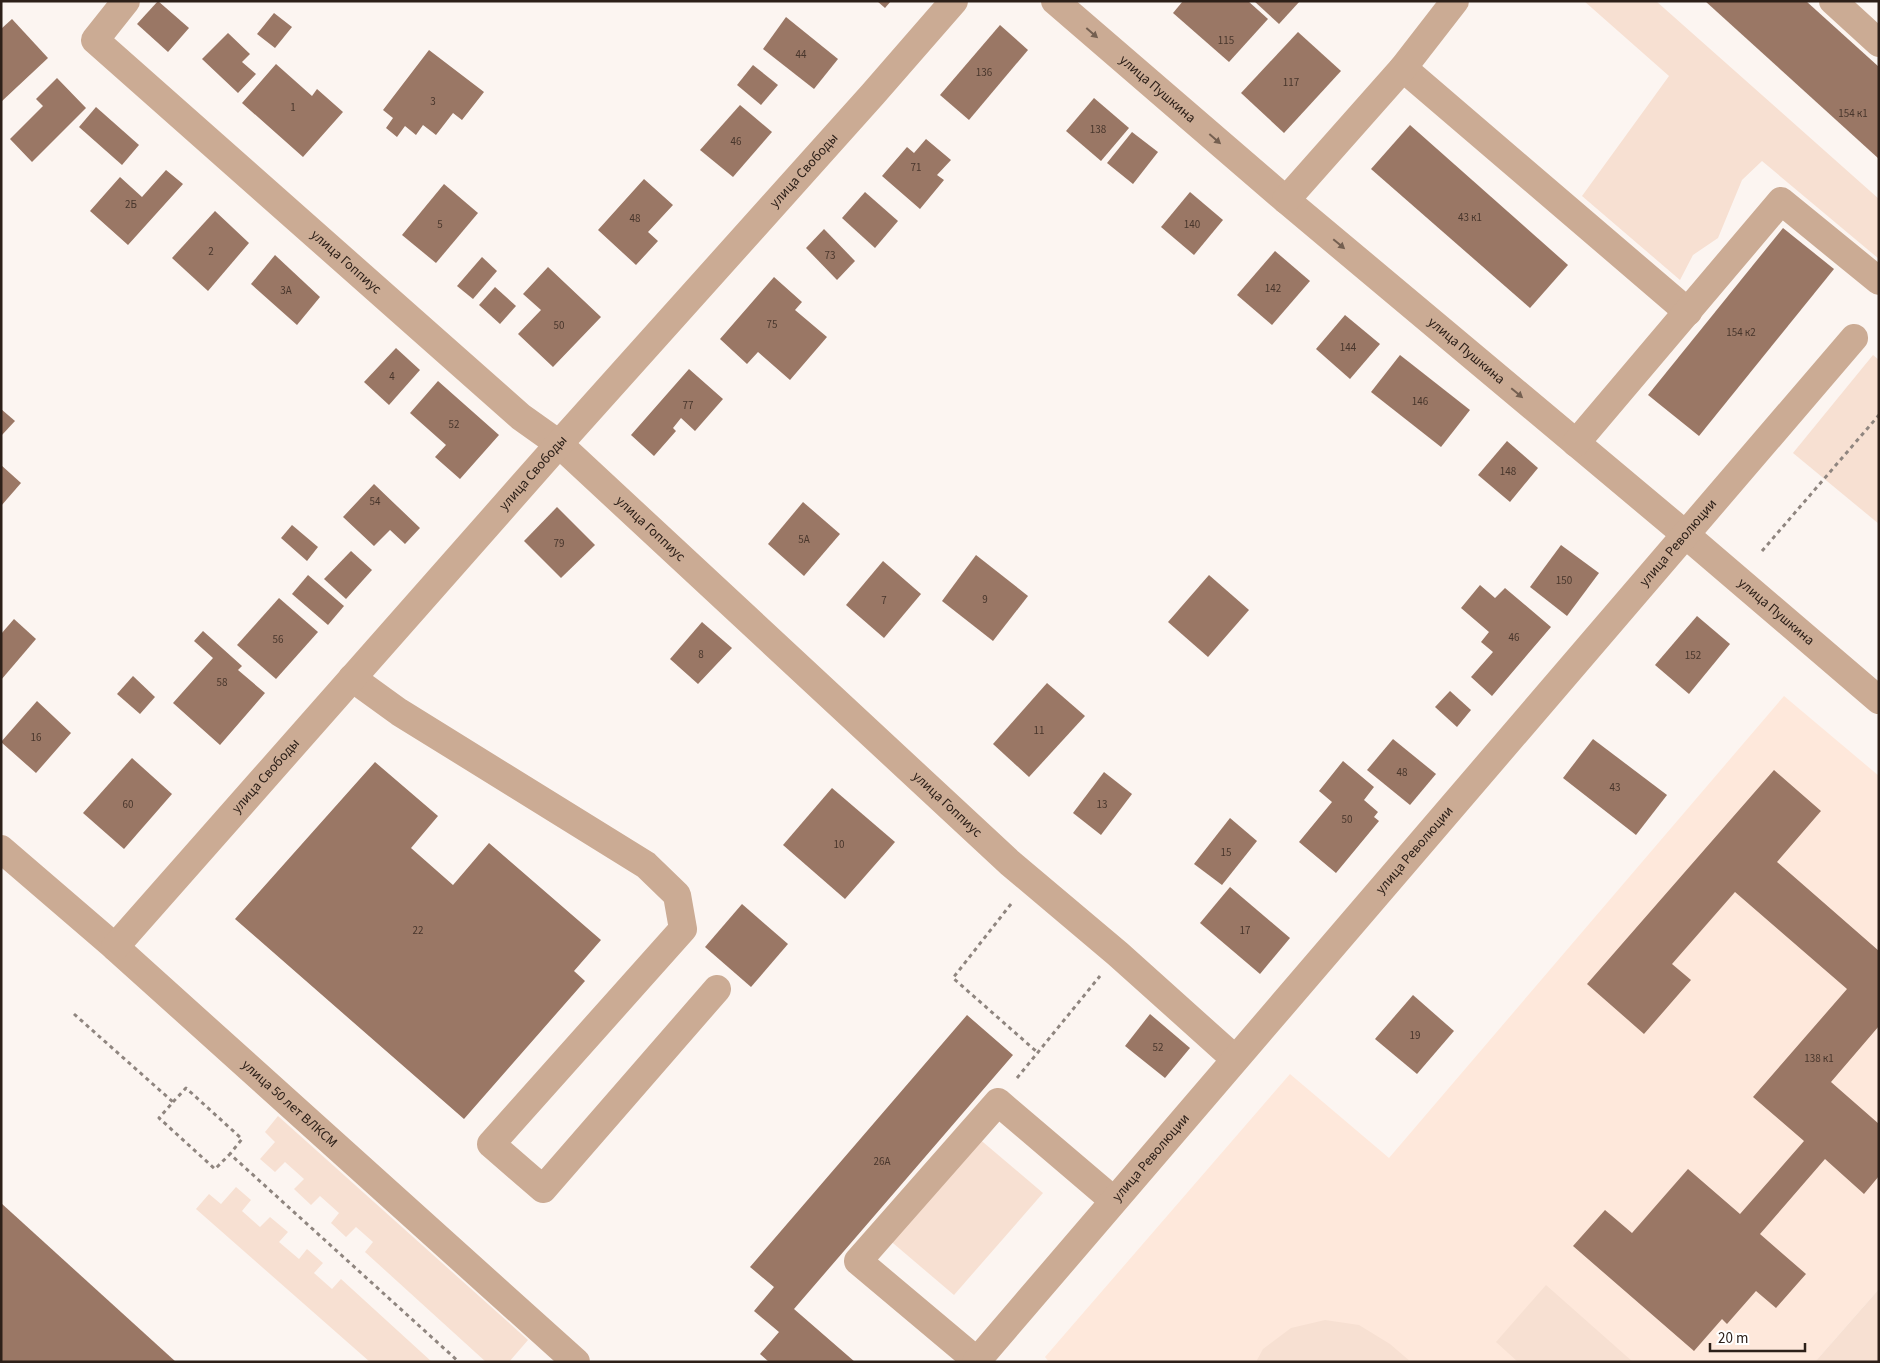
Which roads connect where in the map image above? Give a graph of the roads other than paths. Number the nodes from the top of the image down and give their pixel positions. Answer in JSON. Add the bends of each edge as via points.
{"nodes":[{"id":1,"x":126,"y":1,"type":"edge"},
{"id":2,"x":954,"y":1,"type":"edge"},
{"id":3,"x":1055,"y":1,"type":"edge"},
{"id":4,"x":1455,"y":1,"type":"edge"},
{"id":5,"x":1833,"y":1,"type":"edge"},
{"id":6,"x":1879,"y":43,"type":"edge"},
{"id":7,"x":1403,"y":68,"type":"junction"},
{"id":8,"x":1286,"y":200,"type":"junction"},
{"id":9,"x":1879,"y":281,"type":"edge"},
{"id":10,"x":1688,"y":312,"type":"junction"},
{"id":11,"x":1854,"y":338,"type":"dead end"},
{"id":12,"x":1576,"y":443,"type":"junction"},
{"id":13,"x":559,"y":444,"type":"junction"},
{"id":14,"x":1686,"y":535,"type":"junction"},
{"id":15,"x":352,"y":678,"type":"junction"},
{"id":16,"x":1877,"y":695,"type":"edge"},
{"id":17,"x":1,"y":849,"type":"edge"},
{"id":18,"x":115,"y":947,"type":"junction"},
{"id":19,"x":717,"y":989,"type":"dead end"},
{"id":20,"x":1235,"y":1059,"type":"junction"},
{"id":21,"x":1113,"y":1200,"type":"junction"},
{"id":22,"x":976,"y":1361,"type":"edge"},
{"id":23,"x":576,"y":1362,"type":"edge"}],
"edges":[{"from":1,"to":13,"type":"street","name":"улица Гоппиус","via":[[95,40],[521,417]]},
{"from":2,"to":13,"type":"street","name":"улица Свободы"},
{"from":3,"to":8,"type":"street","name":"улица Пушкина","one_way":true},
{"from":4,"to":7,"type":"street"},
{"from":5,"to":6,"type":"street"},
{"from":7,"to":8,"type":"street"},
{"from":7,"to":10,"type":"street"},
{"from":8,"to":12,"type":"street","name":"улица Пушкина","one_way":true},
{"from":9,"to":10,"type":"street","via":[[1781,201]]},
{"from":10,"to":12,"type":"street"},
{"from":11,"to":14,"type":"street","name":"улица Революции"},
{"from":12,"to":14,"type":"street","name":"улица Пушкина"},
{"from":13,"to":15,"type":"street","name":"улица Свободы"},
{"from":13,"to":20,"type":"street","name":"улица Гоппиус","via":[[1030,880]]},
{"from":14,"to":16,"type":"street","name":"улица Пушкина"},
{"from":14,"to":20,"type":"street","name":"улица Революции"},
{"from":15,"to":18,"type":"street","name":"улица Свободы"},
{"from":15,"to":19,"type":"street","via":[[399,712],[646,865],[677,896],[683,928],[491,1144],[543,1189]]},
{"from":17,"to":18,"type":"street","name":"улица 50 лет ВЛКСМ"},
{"from":18,"to":23,"type":"street","name":"улица 50 лет ВЛКСМ"},
{"from":20,"to":21,"type":"street","name":"улица Революции"},
{"from":21,"to":22,"type":"street","name":"улица Революции"},
{"from":21,"to":22,"type":"street","via":[[998,1102],[858,1261]]}]}
